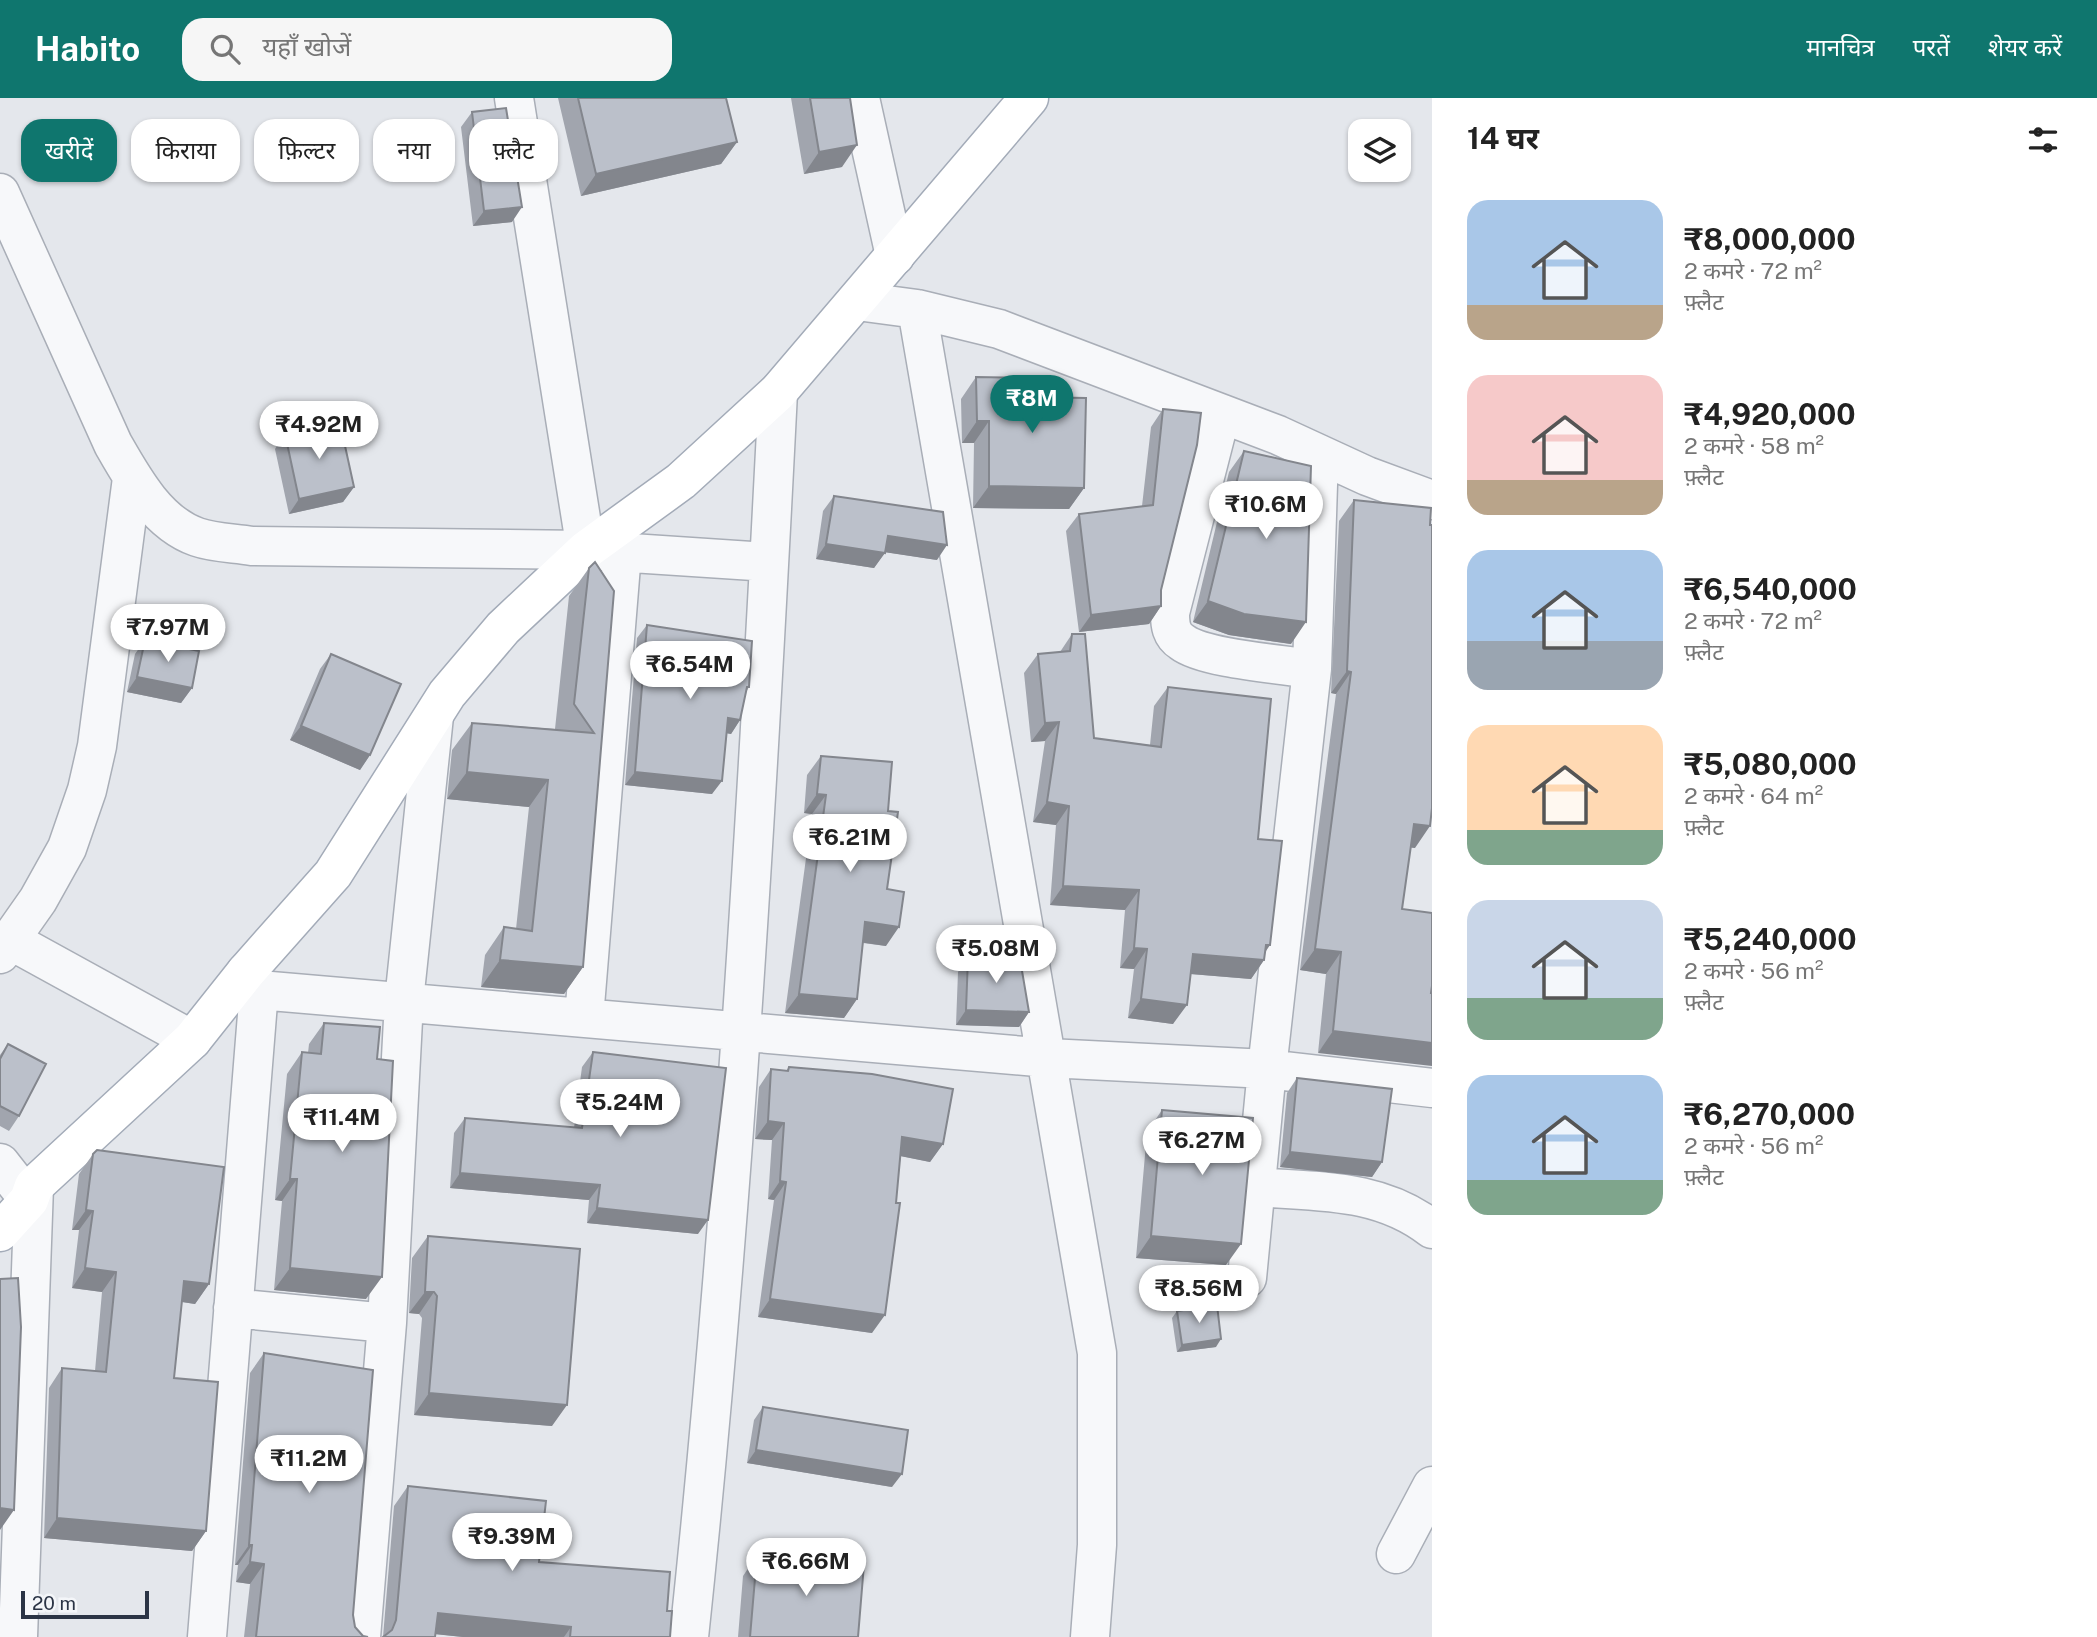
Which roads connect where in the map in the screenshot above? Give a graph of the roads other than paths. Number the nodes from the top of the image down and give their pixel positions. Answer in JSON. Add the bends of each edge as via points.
{"nodes":[{"id":1,"x":514,"y":98,"type":"edge"},
{"id":2,"x":860,"y":98,"type":"edge"},
{"id":3,"x":1029,"y":98,"type":"edge"},
{"id":4,"x":0,"y":193,"type":"edge"},
{"id":5,"x":895,"y":256,"type":"junction"},
{"id":6,"x":857,"y":300,"type":"junction"},
{"id":7,"x":916,"y":309,"type":"junction"},
{"id":8,"x":778,"y":392,"type":"junction"},
{"id":9,"x":1221,"y":414,"type":"junction"},
{"id":10,"x":1319,"y":454,"type":"junction"},
{"id":11,"x":132,"y":478,"type":"junction"},
{"id":12,"x":1432,"y":500,"type":"edge"},
{"id":13,"x":604,"y":551,"type":"junction"},
{"id":14,"x":769,"y":562,"type":"junction"},
{"id":15,"x":1312,"y":669,"type":"junction"},
{"id":16,"x":434,"y":716,"type":"junction"},
{"id":17,"x":5,"y":947,"type":"edge"},
{"id":18,"x":253,"y":981,"type":"junction"},
{"id":19,"x":404,"y":1001,"type":"junction"},
{"id":20,"x":584,"y":1018,"type":"junction"},
{"id":21,"x":741,"y":1033,"type":"junction"},
{"id":22,"x":192,"y":1040,"type":"junction"},
{"id":23,"x":1048,"y":1058,"type":"junction"},
{"id":24,"x":1267,"y":1069,"type":"junction"},
{"id":25,"x":1432,"y":1088,"type":"edge"},
{"id":26,"x":0,"y":1163,"type":"edge"},
{"id":27,"x":1256,"y":1187,"type":"junction"},
{"id":28,"x":32,"y":1193,"type":"junction"},
{"id":29,"x":1432,"y":1229,"type":"edge"},
{"id":30,"x":0,"y":1232,"type":"edge"},
{"id":31,"x":1247,"y":1278,"type":"dead end"},
{"id":32,"x":233,"y":1308,"type":"junction"},
{"id":33,"x":387,"y":1323,"type":"junction"},
{"id":34,"x":1432,"y":1486,"type":"edge"},
{"id":35,"x":11,"y":1546,"type":"edge"},
{"id":36,"x":1396,"y":1554,"type":"dead end"},
{"id":37,"x":18,"y":1637,"type":"edge"},
{"id":38,"x":207,"y":1637,"type":"edge"},
{"id":39,"x":361,"y":1637,"type":"edge"},
{"id":40,"x":689,"y":1637,"type":"edge"},
{"id":41,"x":1090,"y":1637,"type":"edge"}],
"edges":[{"from":1,"to":13,"type":"street"},
{"from":2,"to":5,"type":"street"},
{"from":3,"to":5,"type":"main road"},
{"from":4,"to":11,"type":"street"},
{"from":5,"to":6,"type":"main road"},
{"from":6,"to":7,"type":"street"},
{"from":6,"to":8,"type":"main road"},
{"from":7,"to":9,"type":"street","via":[[999,329]]},
{"from":7,"to":23,"type":"street"},
{"from":8,"to":13,"type":"main road"},
{"from":8,"to":14,"type":"street"},
{"from":9,"to":10,"type":"street"},
{"from":9,"to":15,"type":"street","via":[[1170,613],[1171,629],[1181,642],[1200,652]]},
{"from":10,"to":12,"type":"street"},
{"from":10,"to":15,"type":"street"},
{"from":11,"to":13,"type":"street","via":[[170,523],[197,537],[252,546]]},
{"from":11,"to":17,"type":"street","via":[[97,746],[87,790],[67,848]]},
{"from":13,"to":14,"type":"street"},
{"from":13,"to":16,"type":"main road","via":[[503,628]]},
{"from":13,"to":20,"type":"street"},
{"from":14,"to":21,"type":"street"},
{"from":15,"to":24,"type":"street"},
{"from":16,"to":18,"type":"main road","via":[[333,874]]},
{"from":16,"to":19,"type":"street"},
{"from":17,"to":22,"type":"street"},
{"from":18,"to":19,"type":"street"},
{"from":18,"to":22,"type":"main road"},
{"from":18,"to":32,"type":"street"},
{"from":19,"to":20,"type":"street"},
{"from":19,"to":33,"type":"street"},
{"from":20,"to":21,"type":"street"},
{"from":21,"to":23,"type":"street"},
{"from":21,"to":40,"type":"street","via":[[715,1394]]},
{"from":22,"to":28,"type":"main road"},
{"from":23,"to":24,"type":"street"},
{"from":23,"to":41,"type":"street","via":[[1097,1353],[1097,1545]]},
{"from":24,"to":25,"type":"street"},
{"from":24,"to":27,"type":"street"},
{"from":26,"to":28,"type":"street"},
{"from":27,"to":29,"type":"street","via":[[1362,1196],[1393,1204]]},
{"from":27,"to":31,"type":"street"},
{"from":28,"to":30,"type":"main road"},
{"from":28,"to":35,"type":"street"},
{"from":32,"to":33,"type":"street"},
{"from":32,"to":38,"type":"street"},
{"from":33,"to":39,"type":"street"},
{"from":34,"to":36,"type":"street"},
{"from":35,"to":37,"type":"street"}]}
